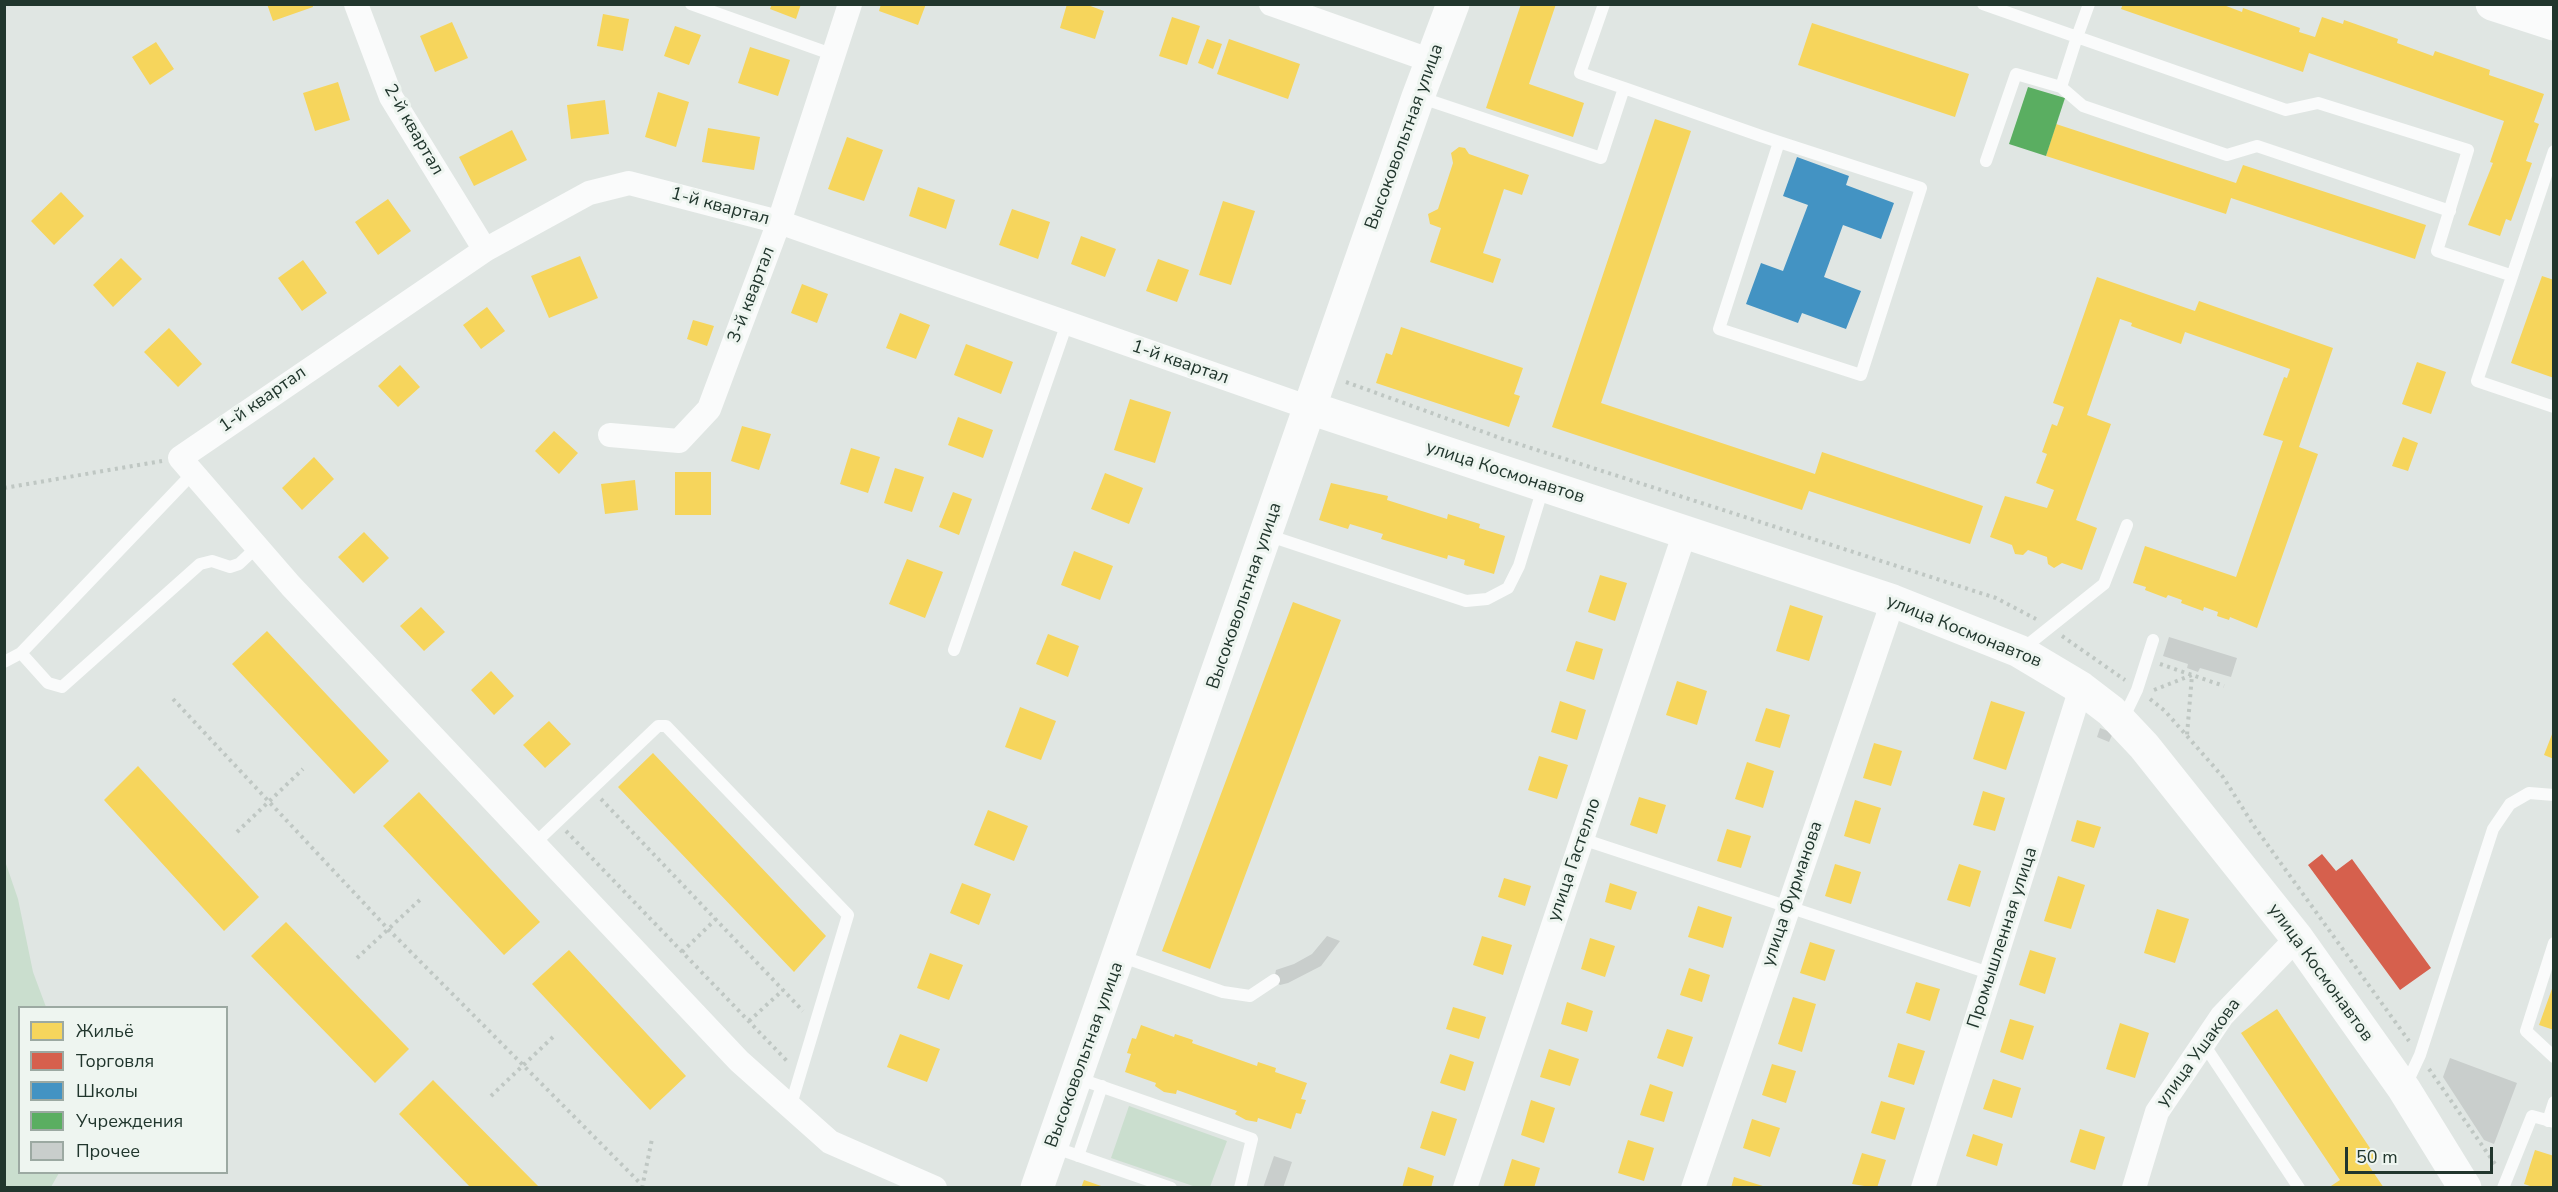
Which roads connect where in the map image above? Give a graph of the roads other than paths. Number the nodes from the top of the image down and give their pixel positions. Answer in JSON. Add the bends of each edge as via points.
{"nodes":[{"id":1,"x":356,"y":4,"type":"edge"},
{"id":2,"x":691,"y":4,"type":"edge"},
{"id":3,"x":850,"y":4,"type":"edge"},
{"id":4,"x":1271,"y":4,"type":"edge"},
{"id":5,"x":1454,"y":4,"type":"edge"},
{"id":6,"x":1604,"y":4,"type":"edge"},
{"id":7,"x":1983,"y":4,"type":"edge"},
{"id":8,"x":2089,"y":4,"type":"edge"},
{"id":9,"x":2493,"y":4,"type":"edge"},
{"id":10,"x":2553,"y":24,"type":"edge"},
{"id":11,"x":2077,"y":37,"type":"junction"},
{"id":12,"x":834,"y":55,"type":"junction"},
{"id":13,"x":1431,"y":61,"type":"junction"},
{"id":14,"x":2061,"y":87,"type":"junction"},
{"id":15,"x":1624,"y":88,"type":"junction"},
{"id":16,"x":1418,"y":97,"type":"junction"},
{"id":17,"x":1779,"y":142,"type":"junction"},
{"id":18,"x":2553,"y":151,"type":"edge"},
{"id":19,"x":1986,"y":160,"type":"dead end"},
{"id":20,"x":2549,"y":177,"type":"edge"},
{"id":21,"x":2450,"y":211,"type":"junction"},
{"id":22,"x":779,"y":222,"type":"junction"},
{"id":23,"x":484,"y":250,"type":"junction"},
{"id":24,"x":2510,"y":275,"type":"junction"},
{"id":25,"x":1067,"y":323,"type":"junction"},
{"id":26,"x":2553,"y":407,"type":"edge"},
{"id":27,"x":1310,"y":408,"type":"junction"},
{"id":28,"x":610,"y":435,"type":"dead end"},
{"id":29,"x":187,"y":465,"type":"junction"},
{"id":30,"x":1544,"y":486,"type":"junction"},
{"id":31,"x":2127,"y":525,"type":"dead end"},
{"id":32,"x":1685,"y":532,"type":"junction"},
{"id":33,"x":1266,"y":535,"type":"junction"},
{"id":34,"x":257,"y":547,"type":"junction"},
{"id":35,"x":1893,"y":601,"type":"junction"},
{"id":36,"x":2153,"y":640,"type":"dead end"},
{"id":37,"x":954,"y":650,"type":"dead end"},
{"id":38,"x":2019,"y":651,"type":"junction"},
{"id":39,"x":21,"y":653,"type":"junction"},
{"id":40,"x":4,"y":662,"type":"edge"},
{"id":41,"x":2081,"y":688,"type":"junction"},
{"id":42,"x":2121,"y":722,"type":"junction"},
{"id":43,"x":2553,"y":795,"type":"edge"},
{"id":44,"x":1582,"y":839,"type":"junction"},
{"id":45,"x":534,"y":844,"type":"junction"},
{"id":46,"x":1788,"y":909,"type":"junction"},
{"id":47,"x":2297,"y":938,"type":"junction"},
{"id":48,"x":2553,"y":943,"type":"edge"},
{"id":49,"x":1120,"y":956,"type":"junction"},
{"id":50,"x":1992,"y":974,"type":"junction"},
{"id":51,"x":1274,"y":980,"type":"dead end"},
{"id":52,"x":2203,"y":1043,"type":"junction"},
{"id":53,"x":2553,"y":1057,"type":"edge"},
{"id":54,"x":1089,"y":1082,"type":"junction"},
{"id":55,"x":2404,"y":1089,"type":"junction"},
{"id":56,"x":2553,"y":1102,"type":"edge"},
{"id":57,"x":790,"y":1108,"type":"junction"},
{"id":58,"x":2551,"y":1122,"type":"edge"},
{"id":59,"x":1065,"y":1151,"type":"junction"},
{"id":60,"x":2505,"y":1185,"type":"edge"},
{"id":61,"x":935,"y":1188,"type":"edge"},
{"id":62,"x":1037,"y":1188,"type":"edge"},
{"id":63,"x":1171,"y":1188,"type":"edge"},
{"id":64,"x":1240,"y":1188,"type":"edge"},
{"id":65,"x":1465,"y":1188,"type":"edge"},
{"id":66,"x":1693,"y":1188,"type":"edge"},
{"id":67,"x":1923,"y":1188,"type":"edge"},
{"id":68,"x":2134,"y":1188,"type":"edge"},
{"id":69,"x":2299,"y":1188,"type":"edge"},
{"id":70,"x":2465,"y":1188,"type":"edge"}],
"edges":[{"from":1,"to":23,"type":"street","name":"2-й квартал","via":[[390,97]]},
{"from":2,"to":12,"type":"lane"},
{"from":3,"to":12,"type":"street","name":"3-й квартал"},
{"from":4,"to":13,"type":"street"},
{"from":5,"to":13,"type":"street","name":"Высоковольтная улица"},
{"from":6,"to":15,"type":"lane","via":[[1580,73]]},
{"from":7,"to":11,"type":"lane"},
{"from":8,"to":11,"type":"lane"},
{"from":9,"to":10,"type":"street"},
{"from":11,"to":14,"type":"lane"},
{"from":11,"to":21,"type":"lane","via":[[2286,110],[2318,103],[2468,150]]},
{"from":12,"to":22,"type":"street","name":"3-й квартал"},
{"from":13,"to":16,"type":"street","name":"Высоковольтная улица"},
{"from":14,"to":19,"type":"lane","via":[[2016,74]]},
{"from":14,"to":21,"type":"lane","via":[[2083,106],[2227,155],[2257,146]]},
{"from":15,"to":16,"type":"lane","via":[[1601,158]]},
{"from":15,"to":17,"type":"lane"},
{"from":16,"to":27,"type":"street","name":"Высоковольтная улица"},
{"from":17,"to":17,"type":"lane","via":[[1921,188],[1861,375],[1719,329]]},
{"from":18,"to":20,"type":"lane"},
{"from":20,"to":24,"type":"lane"},
{"from":21,"to":24,"type":"lane","via":[[2437,251]]},
{"from":22,"to":23,"type":"street","name":"1-й квартал","via":[[629,183],[589,193]]},
{"from":22,"to":25,"type":"street","name":"1-й квартал"},
{"from":22,"to":28,"type":"street","name":"3-й квартал","via":[[709,409],[680,441]]},
{"from":23,"to":29,"type":"street","name":"1-й квартал"},
{"from":24,"to":26,"type":"lane","via":[[2477,381]]},
{"from":25,"to":27,"type":"street","name":"1-й квартал"},
{"from":25,"to":37,"type":"lane"},
{"from":27,"to":30,"type":"street","name":"улица Космонавтов"},
{"from":27,"to":33,"type":"street","name":"Высоковольтная улица"},
{"from":29,"to":34,"type":"street"},
{"from":29,"to":39,"type":"lane"},
{"from":30,"to":32,"type":"street","name":"улица Космонавтов"},
{"from":30,"to":33,"type":"lane","via":[[1519,566],[1508,588],[1487,599],[1466,602]]},
{"from":31,"to":38,"type":"lane","via":[[2104,584]]},
{"from":32,"to":35,"type":"street","name":"улица Космонавтов"},
{"from":32,"to":44,"type":"street","name":"улица Гастелло"},
{"from":33,"to":49,"type":"street","name":"Высоковольтная улица"},
{"from":34,"to":39,"type":"lane","via":[[230,567],[212,561],[200,564],[62,687],[48,683]]},
{"from":34,"to":45,"type":"street"},
{"from":35,"to":38,"type":"street","name":"улица Космонавтов"},
{"from":35,"to":46,"type":"street","name":"улица Фурманова"},
{"from":36,"to":42,"type":"lane","via":[[2140,692]]},
{"from":38,"to":41,"type":"street","name":"улица Космонавтов"},
{"from":39,"to":40,"type":"lane"},
{"from":41,"to":42,"type":"street","name":"улица Космонавтов"},
{"from":41,"to":50,"type":"street","name":"Промышленная улица"},
{"from":42,"to":47,"type":"street","name":"улица Космонавтов"},
{"from":43,"to":55,"type":"lane","via":[[2529,793],[2510,804],[2493,829],[2420,1055]]},
{"from":44,"to":46,"type":"lane"},
{"from":44,"to":65,"type":"street","name":"улица Гастелло"},
{"from":45,"to":57,"type":"street","via":[[739,1061]]},
{"from":45,"to":57,"type":"lane","via":[[658,726],[666,726],[848,915]]},
{"from":46,"to":50,"type":"lane"},
{"from":46,"to":66,"type":"street","name":"улица Фурманова"},
{"from":47,"to":52,"type":"street","name":"улица Ушакова","via":[[2222,1016]]},
{"from":47,"to":55,"type":"street","name":"улица Космонавтов"},
{"from":48,"to":53,"type":"lane","via":[[2526,1031]]},
{"from":49,"to":51,"type":"lane","via":[[1223,992],[1250,996]]},
{"from":49,"to":54,"type":"street","name":"Высоковольтная улица"},
{"from":50,"to":67,"type":"street","name":"Промышленная улица"},
{"from":52,"to":68,"type":"street","name":"улица Ушакова","via":[[2157,1112]]},
{"from":52,"to":69,"type":"lane"},
{"from":54,"to":59,"type":"street","name":"Высоковольтная улица"},
{"from":54,"to":64,"type":"lane","via":[[1252,1139]]},
{"from":55,"to":70,"type":"street","name":"улица Космонавтов"},
{"from":56,"to":58,"type":"lane"},
{"from":57,"to":61,"type":"street","via":[[830,1142]]},
{"from":58,"to":60,"type":"lane","via":[[2532,1116]]},
{"from":59,"to":62,"type":"street","name":"Высоковольтная улица"},
{"from":59,"to":63,"type":"lane"}]}
